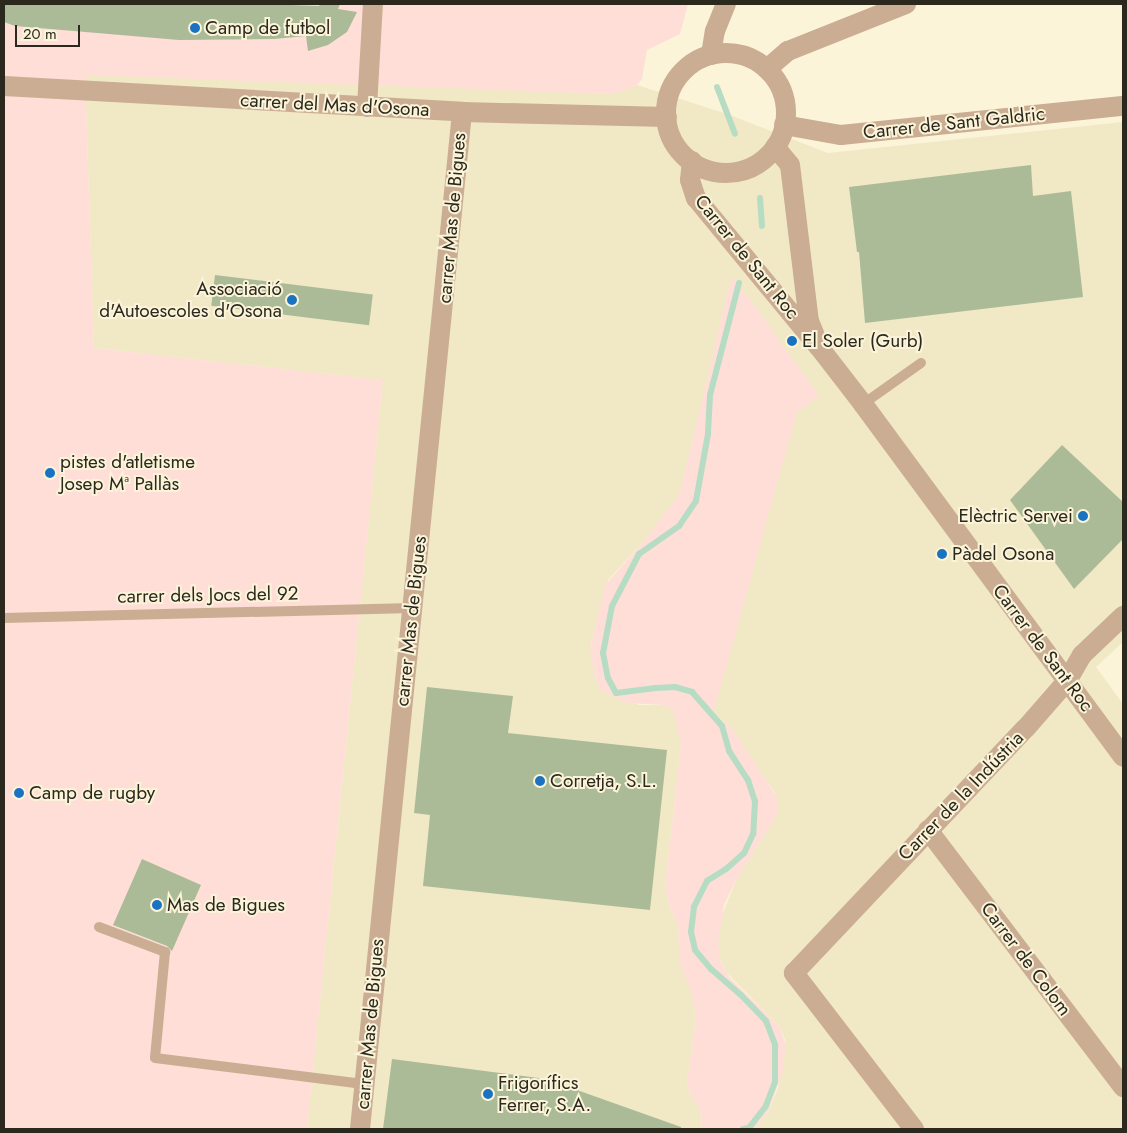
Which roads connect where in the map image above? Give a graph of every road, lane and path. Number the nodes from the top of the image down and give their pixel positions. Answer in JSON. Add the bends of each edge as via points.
{"nodes":[{"id":1,"x":373,"y":4,"type":"edge"},
{"id":2,"x":726,"y":4,"type":"edge"},
{"id":3,"x":906,"y":4,"type":"edge"},
{"id":4,"x":711,"y":55,"type":"junction"},
{"id":5,"x":767,"y":69,"type":"junction"},
{"id":6,"x":4,"y":86,"type":"edge"},
{"id":7,"x":1123,"y":106,"type":"edge"},
{"id":8,"x":367,"y":107,"type":"junction"},
{"id":9,"x":462,"y":112,"type":"junction"},
{"id":10,"x":666,"y":117,"type":"junction"},
{"id":11,"x":784,"y":126,"type":"junction"},
{"id":12,"x":775,"y":147,"type":"junction"},
{"id":13,"x":692,"y":161,"type":"junction"},
{"id":14,"x":819,"y":347,"type":"junction"},
{"id":15,"x":922,"y":363,"type":"dead end"},
{"id":16,"x":863,"y":404,"type":"junction"},
{"id":17,"x":413,"y":608,"type":"junction"},
{"id":18,"x":1123,"y":616,"type":"edge"},
{"id":19,"x":4,"y":618,"type":"edge"},
{"id":20,"x":1067,"y":681,"type":"junction"},
{"id":21,"x":1123,"y":757,"type":"edge"},
{"id":22,"x":928,"y":830,"type":"junction"},
{"id":23,"x":99,"y":926,"type":"dead end"},
{"id":24,"x":365,"y":1084,"type":"junction"},
{"id":25,"x":1123,"y":1086,"type":"edge"},
{"id":26,"x":360,"y":1129,"type":"edge"},
{"id":27,"x":914,"y":1129,"type":"edge"}],
"edges":[{"from":1,"to":8,"type":"street"},
{"from":2,"to":4,"type":"street","via":[[715,30]]},
{"from":3,"to":5,"type":"street","via":[[788,51]]},
{"from":4,"to":5,"type":"street","via":[[741,55]]},
{"from":4,"to":10,"type":"street","via":[[689,66],[678,78],[670,92]]},
{"from":5,"to":11,"type":"street","via":[[781,90]]},
{"from":6,"to":8,"type":"street","name":"carrer del Mas d'Osona"},
{"from":7,"to":11,"type":"street","name":"Carrer de Sant Galdric","via":[[841,135]]},
{"from":8,"to":9,"type":"street","name":"carrer del Mas d'Osona"},
{"from":9,"to":10,"type":"street","name":"carrer del Mas d'Osona"},
{"from":9,"to":17,"type":"street","name":"carrer Mas de Bigues"},
{"from":10,"to":13,"type":"street","via":[[677,146]]},
{"from":11,"to":12,"type":"street"},
{"from":12,"to":13,"type":"street","via":[[760,162],[742,170],[710,170]]},
{"from":12,"to":14,"type":"street","name":"Carrer de Sant Roc","via":[[790,165],[809,321]]},
{"from":13,"to":14,"type":"street","name":"Carrer de Sant Roc","via":[[690,180],[696,198]]},
{"from":14,"to":16,"type":"street","name":"Carrer de Sant Roc"},
{"from":15,"to":16,"type":"lane"},
{"from":16,"to":20,"type":"street","name":"Carrer de Sant Roc"},
{"from":17,"to":19,"type":"lane","name":"carrer dels Jocs del 92"},
{"from":17,"to":24,"type":"street","name":"carrer Mas de Bigues"},
{"from":18,"to":20,"type":"street","name":"Carrer de la Indústria","via":[[1082,655]]},
{"from":20,"to":21,"type":"street","name":"Carrer de Sant Roc"},
{"from":20,"to":22,"type":"street","name":"Carrer de la Indústria"},
{"from":22,"to":25,"type":"street","name":"Carrer de Colom"},
{"from":22,"to":27,"type":"street","name":"Carrer de la Indústria","via":[[794,973]]},
{"from":23,"to":24,"type":"lane","via":[[165,952],[155,1058]]},
{"from":24,"to":26,"type":"street","name":"carrer Mas de Bigues"}]}
